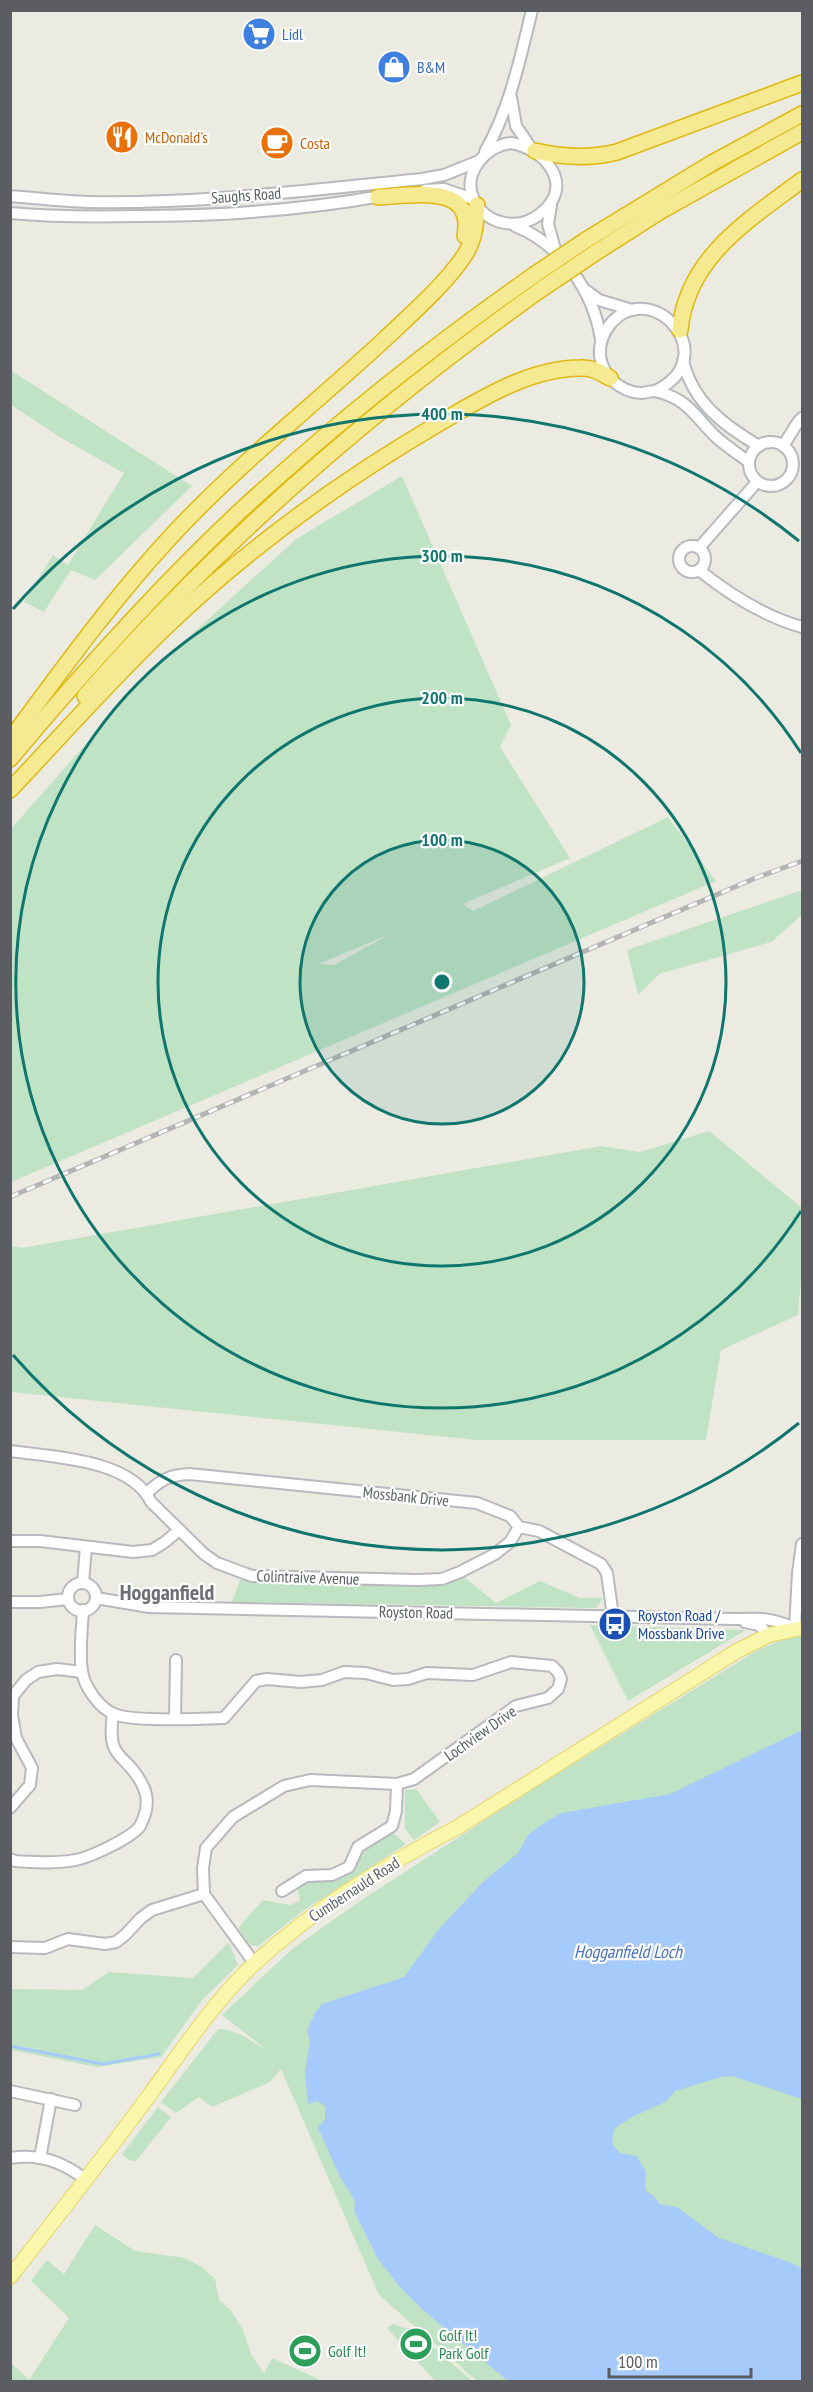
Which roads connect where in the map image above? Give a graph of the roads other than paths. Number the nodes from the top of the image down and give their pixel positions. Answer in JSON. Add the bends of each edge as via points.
{"nodes":[{"id":1,"x":532,"y":10,"type":"edge"},
{"id":2,"x":802,"y":83,"type":"edge"},
{"id":3,"x":511,"y":91,"type":"junction"},
{"id":4,"x":802,"y":114,"type":"edge"},
{"id":5,"x":802,"y":132,"type":"edge"},
{"id":6,"x":533,"y":150,"type":"junction"},
{"id":7,"x":481,"y":158,"type":"junction"},
{"id":8,"x":802,"y":180,"type":"edge"},
{"id":9,"x":10,"y":196,"type":"edge"},
{"id":10,"x":378,"y":197,"type":"junction"},
{"id":11,"x":475,"y":202,"type":"junction"},
{"id":12,"x":551,"y":204,"type":"junction"},
{"id":13,"x":10,"y":213,"type":"edge"},
{"id":14,"x":510,"y":224,"type":"junction"},
{"id":15,"x":555,"y":249,"type":"junction"},
{"id":16,"x":455,"y":267,"type":"junction"},
{"id":17,"x":584,"y":289,"type":"junction"},
{"id":18,"x":634,"y":310,"type":"junction"},
{"id":19,"x":680,"y":330,"type":"junction"},
{"id":20,"x":602,"y":340,"type":"junction"},
{"id":21,"x":683,"y":360,"type":"junction"},
{"id":22,"x":610,"y":378,"type":"junction"},
{"id":23,"x":655,"y":391,"type":"junction"},
{"id":24,"x":802,"y":418,"type":"edge"},
{"id":25,"x":759,"y":446,"type":"junction"},
{"id":26,"x":783,"y":446,"type":"junction"},
{"id":27,"x":749,"y":462,"type":"junction"},
{"id":28,"x":797,"y":470,"type":"edge"},
{"id":29,"x":757,"y":482,"type":"junction"},
{"id":30,"x":699,"y":548,"type":"junction"},
{"id":31,"x":699,"y":570,"type":"junction"},
{"id":32,"x":802,"y":627,"type":"edge"},
{"id":33,"x":10,"y":740,"type":"edge"},
{"id":34,"x":10,"y":759,"type":"edge"},
{"id":35,"x":10,"y":784,"type":"edge"},
{"id":36,"x":10,"y":790,"type":"edge"},
{"id":37,"x":10,"y":1451,"type":"edge"},
{"id":38,"x":147,"y":1493,"type":"junction"},
{"id":39,"x":519,"y":1527,"type":"junction"},
{"id":40,"x":179,"y":1530,"type":"junction"},
{"id":41,"x":10,"y":1541,"type":"edge"},
{"id":42,"x":802,"y":1544,"type":"edge"},
{"id":43,"x":86,"y":1547,"type":"junction"},
{"id":44,"x":83,"y":1583,"type":"junction"},
{"id":45,"x":96,"y":1598,"type":"junction"},
{"id":46,"x":68,"y":1599,"type":"junction"},
{"id":47,"x":10,"y":1602,"type":"edge"},
{"id":48,"x":83,"y":1611,"type":"junction"},
{"id":49,"x":613,"y":1616,"type":"junction"},
{"id":50,"x":736,"y":1620,"type":"junction"},
{"id":51,"x":799,"y":1628,"type":"edge"},
{"id":52,"x":769,"y":1635,"type":"junction"},
{"id":53,"x":176,"y":1660,"type":"dead end"},
{"id":54,"x":82,"y":1672,"type":"junction"},
{"id":55,"x":113,"y":1714,"type":"junction"},
{"id":56,"x":175,"y":1718,"type":"junction"},
{"id":57,"x":398,"y":1784,"type":"junction"},
{"id":58,"x":10,"y":1808,"type":"edge"},
{"id":59,"x":10,"y":1859,"type":"edge"},
{"id":60,"x":282,"y":1891,"type":"dead end"},
{"id":61,"x":204,"y":1894,"type":"junction"},
{"id":62,"x":10,"y":1947,"type":"edge"},
{"id":63,"x":255,"y":1964,"type":"junction"},
{"id":64,"x":10,"y":2091,"type":"edge"},
{"id":65,"x":51,"y":2099,"type":"junction"},
{"id":66,"x":75,"y":2104,"type":"dead end"},
{"id":67,"x":10,"y":2158,"type":"edge"},
{"id":68,"x":40,"y":2158,"type":"junction"},
{"id":69,"x":86,"y":2180,"type":"junction"},
{"id":70,"x":10,"y":2277,"type":"edge"}],
"edges":[{"from":1,"to":3,"type":"street"},
{"from":2,"to":6,"type":"highway","via":[[617,152],[585,157]]},
{"from":3,"to":6,"type":"street","via":[[516,126]]},
{"from":3,"to":7,"type":"street"},
{"from":4,"to":34,"type":"highway","bridge":true,"via":[[586,240],[439,343],[375,394],[236,515],[81,676]]},
{"from":5,"to":35,"type":"highway","bridge":true,"via":[[595,253],[483,330],[376,414],[260,515],[156,618]]},
{"from":6,"to":7,"type":"street","via":[[508,143]]},
{"from":6,"to":12,"type":"street","via":[[547,162],[555,179]]},
{"from":7,"to":9,"type":"street","name":"Saughs Road","via":[[444,175],[422,179],[275,194],[87,202]]},
{"from":7,"to":11,"type":"street","via":[[471,183]]},
{"from":8,"to":19,"type":"highway","via":[[720,245],[690,290]]},
{"from":10,"to":11,"type":"street","name":"Saughs Road","via":[[437,188]]},
{"from":10,"to":13,"type":"street","name":"Saughs Road","via":[[272,211],[189,216]]},
{"from":10,"to":16,"type":"highway","via":[[436,194],[462,208],[467,223]]},
{"from":11,"to":14,"type":"street","via":[[493,219]]},
{"from":11,"to":16,"type":"highway","via":[[472,238]]},
{"from":12,"to":14,"type":"street","via":[[528,223]]},
{"from":12,"to":15,"type":"street","via":[[548,224]]},
{"from":14,"to":15,"type":"street"},
{"from":15,"to":17,"type":"street"},
{"from":16,"to":33,"type":"highway","via":[[398,326],[227,478],[177,530],[94,627]]},
{"from":17,"to":18,"type":"street","via":[[611,305]]},
{"from":17,"to":20,"type":"street"},
{"from":18,"to":19,"type":"street","via":[[658,313]]},
{"from":18,"to":20,"type":"street","via":[[614,320]]},
{"from":19,"to":21,"type":"street"},
{"from":20,"to":22,"type":"street","via":[[600,354]]},
{"from":21,"to":23,"type":"street","via":[[673,380]]},
{"from":21,"to":25,"type":"street","via":[[686,374],[704,405],[736,433]]},
{"from":22,"to":23,"type":"street","via":[[630,392]]},
{"from":22,"to":36,"type":"highway","via":[[582,368],[520,381],[422,433],[333,491],[261,544],[170,622]]},
{"from":23,"to":27,"type":"street","via":[[680,401],[717,439]]},
{"from":24,"to":26,"type":"street"},
{"from":25,"to":26,"type":"street","via":[[773,442]]},
{"from":25,"to":27,"type":"street"},
{"from":26,"to":28,"type":"street"},
{"from":27,"to":29,"type":"street"},
{"from":28,"to":29,"type":"street","via":[[778,485]]},
{"from":29,"to":30,"type":"street"},
{"from":30,"to":31,"type":"street","via":[[705,559]]},
{"from":30,"to":31,"type":"street","via":[[687,546],[678,556],[682,568],[690,572]]},
{"from":31,"to":32,"type":"street","via":[[761,611]]},
{"from":37,"to":38,"type":"street","name":"Colintraive Avenue","via":[[112,1469]]},
{"from":38,"to":39,"type":"street","name":"Mossbank Drive","via":[[173,1475],[189,1474],[477,1503],[510,1516]]},
{"from":38,"to":40,"type":"street","name":"Colintraive Avenue"},
{"from":39,"to":40,"type":"street","name":"Colintraive Avenue","via":[[510,1542],[487,1559],[442,1579],[417,1580],[252,1576],[217,1563]]},
{"from":39,"to":49,"type":"street","name":"Mossbank Drive","via":[[539,1531],[601,1564],[608,1573]]},
{"from":40,"to":43,"type":"street","via":[[152,1550]]},
{"from":41,"to":43,"type":"street"},
{"from":42,"to":51,"type":"street"},
{"from":43,"to":44,"type":"street"},
{"from":44,"to":45,"type":"street","via":[[94,1588]]},
{"from":44,"to":46,"type":"street","via":[[73,1586]]},
{"from":45,"to":48,"type":"street"},
{"from":45,"to":49,"type":"street","name":"Royston Road","via":[[149,1607]]},
{"from":46,"to":47,"type":"street"},
{"from":46,"to":48,"type":"street"},
{"from":48,"to":54,"type":"street"},
{"from":49,"to":50,"type":"street","name":"Royston Road"},
{"from":50,"to":51,"type":"street","name":"Royston Road","via":[[769,1618]]},
{"from":50,"to":52,"type":"street","name":"Royston Road","via":[[759,1625]]},
{"from":51,"to":52,"type":"main road","name":"Cumbernauld Road"},
{"from":52,"to":63,"type":"main road","name":"Cumbernauld Road","via":[[371,1877],[306,1919]]},
{"from":53,"to":56,"type":"street"},
{"from":54,"to":55,"type":"street","via":[[88,1689]]},
{"from":54,"to":58,"type":"street","via":[[38,1672],[13,1696],[16,1738],[32,1768],[30,1785]]},
{"from":55,"to":56,"type":"street","name":"Lochview Drive"},
{"from":55,"to":59,"type":"street","via":[[110,1735],[114,1750],[144,1787],[148,1804],[139,1828],[76,1860]]},
{"from":56,"to":57,"type":"street","name":"Lochview Drive","via":[[224,1718],[256,1681],[267,1679],[312,1681],[344,1672],[393,1680],[427,1673],[473,1675],[511,1662],[552,1666],[558,1672],[558,1689],[548,1698],[516,1706],[414,1779]]},
{"from":57,"to":60,"type":"street","via":[[392,1826],[358,1846],[349,1867],[332,1875],[306,1876]]},
{"from":57,"to":61,"type":"street","name":"Lochview Drive","via":[[310,1780],[284,1786],[233,1817],[206,1848]]},
{"from":61,"to":62,"type":"street","via":[[152,1911],[116,1942],[68,1939],[45,1948]]},
{"from":61,"to":63,"type":"street"},
{"from":63,"to":69,"type":"main road","name":"Cumbernauld Road","via":[[215,2005]]},
{"from":64,"to":65,"type":"street"},
{"from":65,"to":66,"type":"street"},
{"from":65,"to":68,"type":"street"},
{"from":67,"to":68,"type":"street"},
{"from":68,"to":69,"type":"street","via":[[64,2164]]},
{"from":69,"to":70,"type":"main road","name":"Cumbernauld Road"}]}
